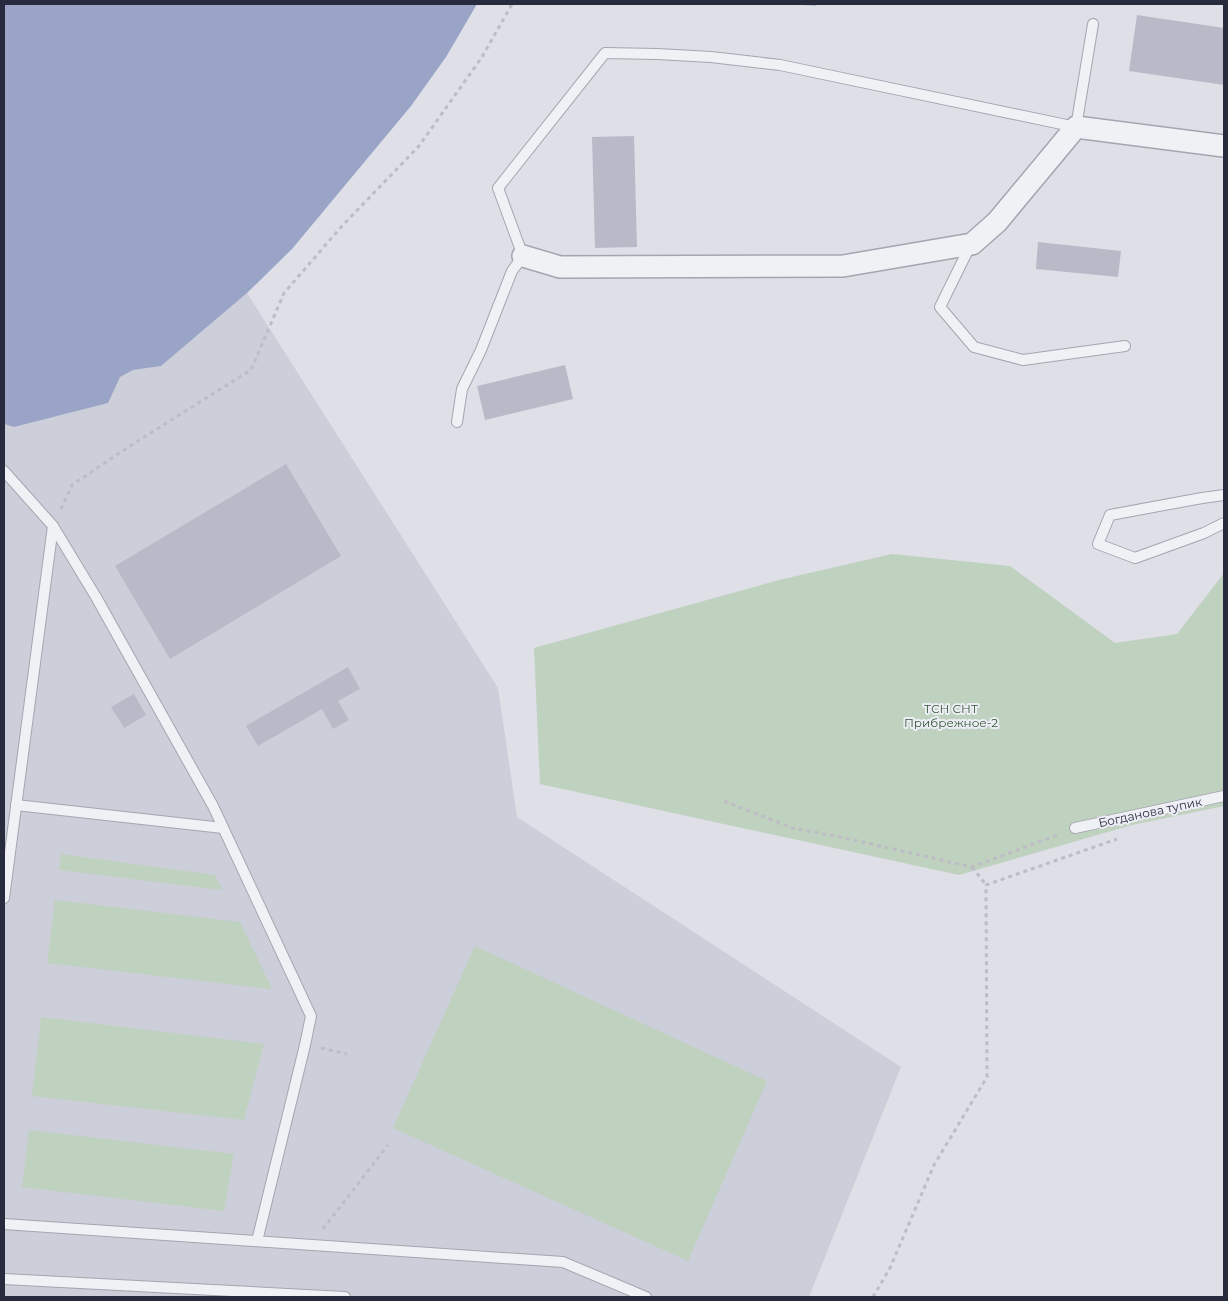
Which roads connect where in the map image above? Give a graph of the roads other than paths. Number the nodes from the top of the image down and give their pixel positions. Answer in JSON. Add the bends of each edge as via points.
{"nodes":[{"id":1,"x":1093,"y":24,"type":"dead end"},
{"id":2,"x":1076,"y":127,"type":"junction"},
{"id":3,"x":1224,"y":146,"type":"edge"},
{"id":4,"x":972,"y":244,"type":"junction"},
{"id":5,"x":523,"y":256,"type":"junction"},
{"id":6,"x":1125,"y":346,"type":"dead end"},
{"id":7,"x":457,"y":422,"type":"dead end"},
{"id":8,"x":4,"y":471,"type":"edge"},
{"id":9,"x":1224,"y":495,"type":"edge"},
{"id":10,"x":1224,"y":523,"type":"edge"},
{"id":11,"x":53,"y":526,"type":"junction"},
{"id":12,"x":1224,"y":796,"type":"edge"},
{"id":13,"x":16,"y":805,"type":"junction"},
{"id":14,"x":223,"y":828,"type":"junction"},
{"id":15,"x":1075,"y":828,"type":"road end"},
{"id":16,"x":4,"y":898,"type":"edge"},
{"id":17,"x":4,"y":1224,"type":"edge"},
{"id":18,"x":257,"y":1241,"type":"junction"},
{"id":19,"x":4,"y":1279,"type":"edge"},
{"id":20,"x":345,"y":1297,"type":"edge"},
{"id":21,"x":646,"y":1297,"type":"edge"}],
"edges":[{"from":1,"to":2,"type":"lane"},
{"from":2,"to":3,"type":"street"},
{"from":2,"to":4,"type":"street","via":[[997,222]]},
{"from":2,"to":5,"type":"lane","via":[[780,65],[711,57],[605,53],[498,188]]},
{"from":4,"to":5,"type":"street","via":[[842,266],[560,267]]},
{"from":4,"to":6,"type":"lane","via":[[940,307],[974,347],[1023,360]]},
{"from":5,"to":7,"type":"lane","via":[[512,271],[462,389]]},
{"from":8,"to":11,"type":"lane"},
{"from":9,"to":10,"type":"lane","via":[[1110,515],[1098,544],[1135,558]]},
{"from":11,"to":13,"type":"lane"},
{"from":11,"to":14,"type":"lane","via":[[96,597]]},
{"from":12,"to":15,"type":"lane","name":"Богданова тупик"},
{"from":13,"to":14,"type":"lane"},
{"from":13,"to":16,"type":"lane"},
{"from":14,"to":18,"type":"lane","via":[[311,1016]]},
{"from":17,"to":18,"type":"lane"},
{"from":18,"to":21,"type":"lane","via":[[563,1262]]},
{"from":19,"to":20,"type":"lane"}]}
